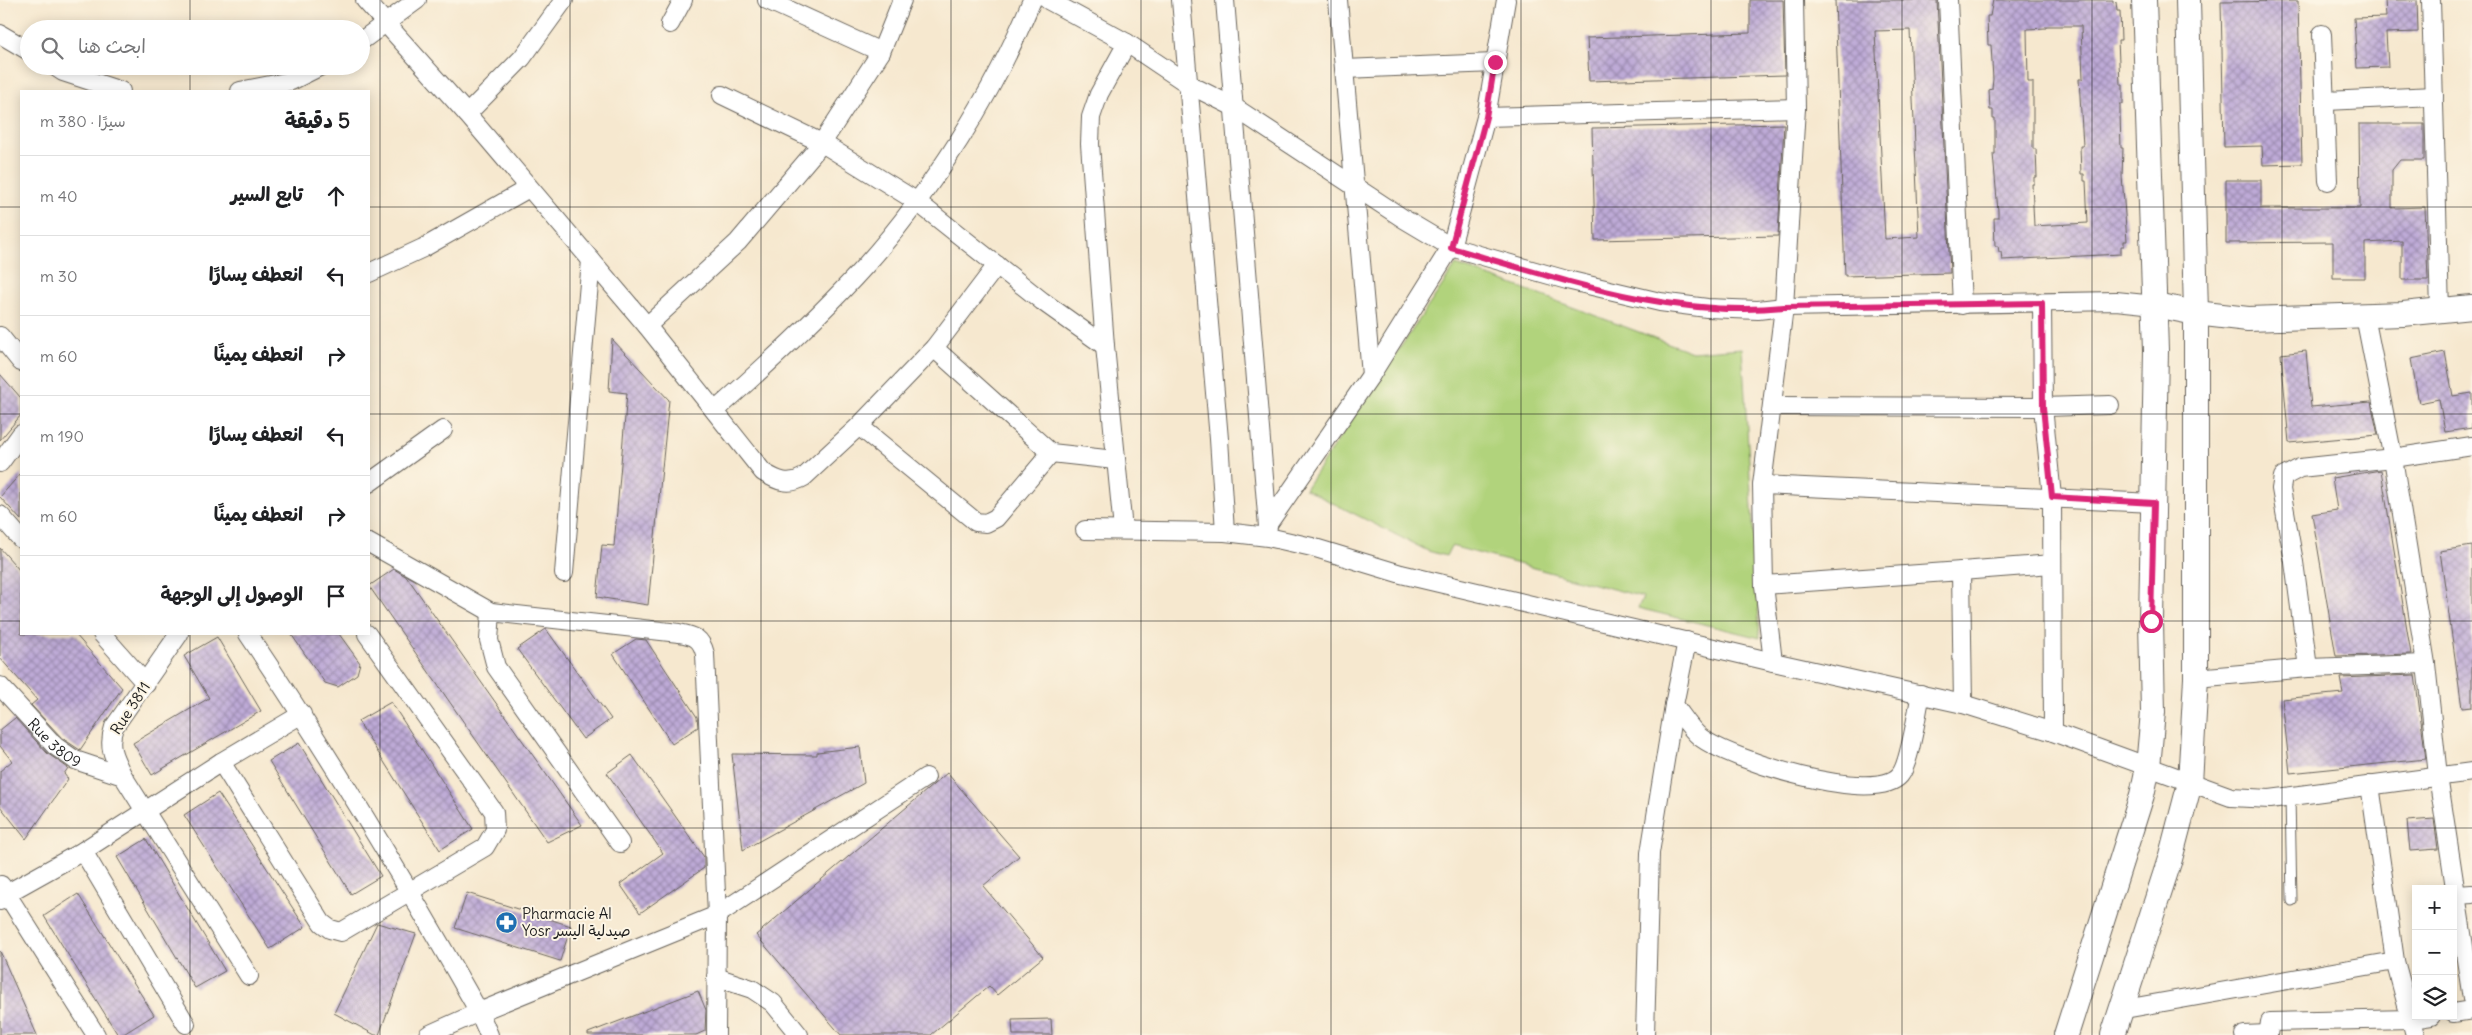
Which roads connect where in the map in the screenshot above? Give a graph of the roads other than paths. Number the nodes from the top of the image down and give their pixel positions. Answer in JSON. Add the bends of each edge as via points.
{"nodes":[{"id":1,"x":365,"y":0,"type":"edge"},
{"id":2,"x":418,"y":0,"type":"edge"},
{"id":3,"x":564,"y":0,"type":"edge"},
{"id":4,"x":683,"y":0,"type":"edge"},
{"id":5,"x":767,"y":0,"type":"edge"},
{"id":6,"x":902,"y":0,"type":"edge"},
{"id":7,"x":1032,"y":0,"type":"edge"},
{"id":8,"x":1048,"y":0,"type":"edge"},
{"id":9,"x":1181,"y":0,"type":"edge"},
{"id":10,"x":1225,"y":0,"type":"edge"},
{"id":11,"x":1338,"y":0,"type":"edge"},
{"id":12,"x":1506,"y":0,"type":"edge"},
{"id":13,"x":1794,"y":0,"type":"edge"},
{"id":14,"x":1948,"y":0,"type":"edge"},
{"id":15,"x":2144,"y":0,"type":"edge"},
{"id":16,"x":2188,"y":0,"type":"edge"},
{"id":17,"x":2431,"y":0,"type":"edge"},
{"id":18,"x":385,"y":24,"type":"junction"},
{"id":19,"x":670,"y":24,"type":"dead end"},
{"id":20,"x":0,"y":34,"type":"edge"},
{"id":21,"x":370,"y":34,"type":"edge"},
{"id":22,"x":2322,"y":34,"type":"dead end"},
{"id":23,"x":1127,"y":43,"type":"junction"},
{"id":24,"x":20,"y":46,"type":"edge"},
{"id":25,"x":881,"y":52,"type":"junction"},
{"id":26,"x":1495,"y":62,"type":"junction"},
{"id":27,"x":1344,"y":69,"type":"junction"},
{"id":28,"x":72,"y":75,"type":"edge"},
{"id":29,"x":303,"y":75,"type":"edge"},
{"id":30,"x":1188,"y":84,"type":"junction"},
{"id":31,"x":118,"y":90,"type":"edge"},
{"id":32,"x":245,"y":90,"type":"edge"},
{"id":33,"x":722,"y":95,"type":"dead end"},
{"id":34,"x":2434,"y":96,"type":"junction"},
{"id":35,"x":2326,"y":101,"type":"junction"},
{"id":36,"x":1234,"y":107,"type":"junction"},
{"id":37,"x":1796,"y":108,"type":"junction"},
{"id":38,"x":467,"y":114,"type":"junction"},
{"id":39,"x":1486,"y":117,"type":"junction"},
{"id":40,"x":822,"y":143,"type":"junction"},
{"id":41,"x":2328,"y":181,"type":"dead end"},
{"id":42,"x":1353,"y":186,"type":"junction"},
{"id":43,"x":529,"y":188,"type":"junction"},
{"id":44,"x":916,"y":201,"type":"junction"},
{"id":45,"x":1451,"y":248,"type":"junction"},
{"id":46,"x":591,"y":260,"type":"junction"},
{"id":47,"x":998,"y":265,"type":"junction"},
{"id":48,"x":370,"y":273,"type":"edge"},
{"id":49,"x":2042,"y":303,"type":"junction"},
{"id":50,"x":1962,"y":305,"type":"junction"},
{"id":51,"x":2155,"y":305,"type":"junction"},
{"id":52,"x":1784,"y":307,"type":"junction"},
{"id":53,"x":2472,"y":307,"type":"edge"},
{"id":54,"x":2440,"y":311,"type":"junction"},
{"id":55,"x":2196,"y":313,"type":"junction"},
{"id":56,"x":2366,"y":316,"type":"junction"},
{"id":57,"x":647,"y":326,"type":"junction"},
{"id":58,"x":0,"y":336,"type":"edge"},
{"id":59,"x":1105,"y":346,"type":"junction"},
{"id":60,"x":934,"y":348,"type":"junction"},
{"id":61,"x":20,"y":361,"type":"edge"},
{"id":62,"x":1371,"y":375,"type":"junction"},
{"id":63,"x":2110,"y":405,"type":"dead end"},
{"id":64,"x":1772,"y":406,"type":"junction"},
{"id":65,"x":2043,"y":407,"type":"junction"},
{"id":66,"x":715,"y":410,"type":"junction"},
{"id":67,"x":859,"y":426,"type":"junction"},
{"id":68,"x":443,"y":430,"type":"dead end"},
{"id":69,"x":20,"y":435,"type":"edge"},
{"id":70,"x":2472,"y":446,"type":"edge"},
{"id":71,"x":1050,"y":453,"type":"junction"},
{"id":72,"x":2393,"y":458,"type":"junction"},
{"id":73,"x":1115,"y":460,"type":"junction"},
{"id":74,"x":0,"y":463,"type":"edge"},
{"id":75,"x":370,"y":482,"type":"edge"},
{"id":76,"x":1762,"y":485,"type":"junction"},
{"id":77,"x":2052,"y":497,"type":"junction"},
{"id":78,"x":2154,"y":503,"type":"junction"},
{"id":79,"x":0,"y":515,"type":"edge"},
{"id":80,"x":1085,"y":530,"type":"dead end"},
{"id":81,"x":1124,"y":530,"type":"junction"},
{"id":82,"x":1268,"y":531,"type":"junction"},
{"id":83,"x":1224,"y":532,"type":"junction"},
{"id":84,"x":20,"y":538,"type":"edge"},
{"id":85,"x":370,"y":544,"type":"edge"},
{"id":86,"x":2052,"y":564,"type":"junction"},
{"id":87,"x":1961,"y":570,"type":"junction"},
{"id":88,"x":564,"y":573,"type":"dead end"},
{"id":89,"x":1764,"y":585,"type":"junction"},
{"id":90,"x":491,"y":612,"type":"junction"},
{"id":91,"x":103,"y":635,"type":"edge"},
{"id":92,"x":178,"y":635,"type":"edge"},
{"id":93,"x":249,"y":635,"type":"edge"},
{"id":94,"x":368,"y":635,"type":"edge"},
{"id":95,"x":1687,"y":641,"type":"junction"},
{"id":96,"x":1773,"y":662,"type":"junction"},
{"id":97,"x":2426,"y":664,"type":"junction"},
{"id":98,"x":2308,"y":668,"type":"junction"},
{"id":99,"x":2196,"y":678,"type":"junction"},
{"id":100,"x":146,"y":684,"type":"junction"},
{"id":101,"x":0,"y":686,"type":"edge"},
{"id":102,"x":1921,"y":694,"type":"junction"},
{"id":103,"x":1963,"y":704,"type":"junction"},
{"id":104,"x":1674,"y":705,"type":"junction"},
{"id":105,"x":302,"y":714,"type":"junction"},
{"id":106,"x":2053,"y":732,"type":"junction"},
{"id":107,"x":221,"y":762,"type":"junction"},
{"id":108,"x":2148,"y":767,"type":"junction"},
{"id":109,"x":2472,"y":772,"type":"edge"},
{"id":110,"x":123,"y":776,"type":"junction"},
{"id":111,"x":2438,"y":776,"type":"junction"},
{"id":112,"x":926,"y":777,"type":"dead end"},
{"id":113,"x":2190,"y":783,"type":"junction"},
{"id":114,"x":2370,"y":785,"type":"junction"},
{"id":115,"x":2290,"y":796,"type":"junction"},
{"id":116,"x":147,"y":812,"type":"junction"},
{"id":117,"x":620,"y":843,"type":"dead end"},
{"id":118,"x":83,"y":851,"type":"junction"},
{"id":119,"x":410,"y":890,"type":"junction"},
{"id":120,"x":2,"y":893,"type":"edge"},
{"id":121,"x":2464,"y":894,"type":"edge"},
{"id":122,"x":2292,"y":902,"type":"dead end"},
{"id":123,"x":717,"y":915,"type":"junction"},
{"id":124,"x":2395,"y":961,"type":"junction"},
{"id":125,"x":249,"y":976,"type":"dead end"},
{"id":126,"x":716,"y":977,"type":"junction"},
{"id":127,"x":2471,"y":988,"type":"edge"},
{"id":128,"x":2119,"y":1010,"type":"junction"},
{"id":129,"x":2472,"y":1010,"type":"edge"},
{"id":130,"x":479,"y":1012,"type":"junction"},
{"id":131,"x":2457,"y":1012,"type":"edge"},
{"id":132,"x":2425,"y":1020,"type":"edge"},
{"id":133,"x":186,"y":1024,"type":"dead end"},
{"id":134,"x":2414,"y":1027,"type":"edge"},
{"id":135,"x":2268,"y":1034,"type":"edge"},
{"id":136,"x":96,"y":1035,"type":"edge"},
{"id":137,"x":428,"y":1035,"type":"edge"},
{"id":138,"x":489,"y":1035,"type":"edge"},
{"id":139,"x":716,"y":1035,"type":"edge"},
{"id":140,"x":799,"y":1035,"type":"edge"},
{"id":141,"x":1645,"y":1035,"type":"edge"},
{"id":142,"x":2066,"y":1035,"type":"edge"},
{"id":143,"x":2113,"y":1035,"type":"edge"},
{"id":144,"x":2244,"y":1035,"type":"edge"}],
"edges":[{"from":1,"to":18,"type":"street"},
{"from":2,"to":18,"type":"street"},
{"from":3,"to":38,"type":"street","via":[[522,58]]},
{"from":4,"to":19,"type":"street"},
{"from":5,"to":25,"type":"street"},
{"from":6,"to":25,"type":"street"},
{"from":7,"to":44,"type":"street","via":[[1014,45],[965,132]]},
{"from":8,"to":23,"type":"street"},
{"from":9,"to":30,"type":"street"},
{"from":10,"to":36,"type":"street"},
{"from":11,"to":27,"type":"street"},
{"from":12,"to":26,"type":"street"},
{"from":13,"to":37,"type":"street"},
{"from":14,"to":50,"type":"street"},
{"from":15,"to":51,"type":"street"},
{"from":16,"to":55,"type":"street"},
{"from":17,"to":34,"type":"street"},
{"from":18,"to":21,"type":"street"},
{"from":18,"to":38,"type":"street"},
{"from":20,"to":24,"type":"street"},
{"from":22,"to":35,"type":"street"},
{"from":23,"to":30,"type":"street"},
{"from":23,"to":59,"type":"street","via":[[1098,94],[1090,116]]},
{"from":25,"to":40,"type":"street"},
{"from":26,"to":27,"type":"street"},
{"from":26,"to":39,"type":"street"},
{"from":27,"to":42,"type":"street"},
{"from":28,"to":31,"type":"street"},
{"from":29,"to":32,"type":"street","via":[[291,81]]},
{"from":30,"to":36,"type":"street"},
{"from":30,"to":83,"type":"street"},
{"from":33,"to":40,"type":"street"},
{"from":34,"to":35,"type":"street"},
{"from":34,"to":54,"type":"street"},
{"from":35,"to":41,"type":"street"},
{"from":36,"to":42,"type":"street"},
{"from":36,"to":82,"type":"street"},
{"from":37,"to":39,"type":"street"},
{"from":37,"to":52,"type":"street"},
{"from":38,"to":43,"type":"street"},
{"from":39,"to":45,"type":"street"},
{"from":40,"to":44,"type":"street"},
{"from":40,"to":57,"type":"street","via":[[738,242]]},
{"from":42,"to":45,"type":"street"},
{"from":42,"to":62,"type":"street"},
{"from":43,"to":46,"type":"street"},
{"from":43,"to":48,"type":"street","via":[[423,248]]},
{"from":44,"to":47,"type":"street"},
{"from":44,"to":66,"type":"street","via":[[866,265],[774,359]]},
{"from":45,"to":52,"type":"street","via":[[1576,283],[1660,302],[1758,310]]},
{"from":45,"to":62,"type":"street"},
{"from":46,"to":57,"type":"street"},
{"from":46,"to":88,"type":"street"},
{"from":47,"to":59,"type":"street"},
{"from":47,"to":60,"type":"street"},
{"from":49,"to":50,"type":"street"},
{"from":49,"to":51,"type":"street","via":[[2116,301]]},
{"from":49,"to":65,"type":"street"},
{"from":50,"to":52,"type":"street"},
{"from":51,"to":55,"type":"street"},
{"from":51,"to":78,"type":"street"},
{"from":52,"to":64,"type":"street"},
{"from":53,"to":54,"type":"street"},
{"from":54,"to":56,"type":"street"},
{"from":55,"to":56,"type":"street","via":[[2248,319]]},
{"from":55,"to":99,"type":"street"},
{"from":56,"to":72,"type":"street"},
{"from":57,"to":66,"type":"street"},
{"from":58,"to":61,"type":"street"},
{"from":59,"to":73,"type":"street"},
{"from":60,"to":67,"type":"street"},
{"from":60,"to":71,"type":"street"},
{"from":62,"to":82,"type":"street"},
{"from":63,"to":65,"type":"street"},
{"from":64,"to":65,"type":"street"},
{"from":64,"to":76,"type":"street"},
{"from":65,"to":77,"type":"street"},
{"from":66,"to":67,"type":"street","via":[[763,472],[778,481],[795,482],[804,477]]},
{"from":67,"to":71,"type":"street","via":[[976,522],[986,523],[996,518]]},
{"from":68,"to":75,"type":"street"},
{"from":69,"to":74,"type":"street"},
{"from":70,"to":72,"type":"street"},
{"from":71,"to":73,"type":"street"},
{"from":72,"to":97,"type":"street"},
{"from":72,"to":98,"type":"street","via":[[2300,468],[2282,479]]},
{"from":73,"to":81,"type":"street"},
{"from":76,"to":77,"type":"street"},
{"from":76,"to":89,"type":"street"},
{"from":77,"to":78,"type":"street"},
{"from":77,"to":86,"type":"street"},
{"from":78,"to":108,"type":"street","via":[[2153,712]]},
{"from":79,"to":84,"type":"street"},
{"from":80,"to":81,"type":"street"},
{"from":81,"to":83,"type":"street"},
{"from":82,"to":83,"type":"street"},
{"from":82,"to":95,"type":"street","via":[[1402,574]]},
{"from":85,"to":90,"type":"street"},
{"from":86,"to":87,"type":"street"},
{"from":86,"to":106,"type":"street"},
{"from":87,"to":89,"type":"street"},
{"from":87,"to":103,"type":"street"},
{"from":89,"to":96,"type":"street"},
{"from":90,"to":117,"type":"street","via":[[488,640],[496,667]]},
{"from":90,"to":123,"type":"street","via":[[678,633],[694,636],[702,642]]},
{"from":91,"to":100,"type":"street"},
{"from":92,"to":100,"type":"street","name":"Rue 3811"},
{"from":93,"to":105,"type":"street"},
{"from":94,"to":119,"type":"street","via":[[494,812],[495,830],[485,847]]},
{"from":95,"to":96,"type":"street"},
{"from":95,"to":104,"type":"street"},
{"from":96,"to":102,"type":"street"},
{"from":97,"to":98,"type":"street"},
{"from":97,"to":111,"type":"street"},
{"from":98,"to":99,"type":"street"},
{"from":99,"to":113,"type":"street"},
{"from":100,"to":110,"type":"street","name":"Rue 3811","via":[[114,727],[110,740],[111,752]]},
{"from":101,"to":110,"type":"street","name":"Rue 3809","via":[[55,746],[75,760]]},
{"from":102,"to":103,"type":"street"},
{"from":102,"to":104,"type":"street","via":[[1901,774],[1891,780],[1860,786],[1818,780],[1749,760],[1711,744],[1699,737]]},
{"from":103,"to":106,"type":"street"},
{"from":104,"to":141,"type":"street","via":[[1650,853]]},
{"from":105,"to":107,"type":"street"},
{"from":105,"to":119,"type":"street"},
{"from":106,"to":108,"type":"street"},
{"from":107,"to":116,"type":"street"},
{"from":107,"to":119,"type":"street","via":[[322,923],[330,929],[341,932]]},
{"from":108,"to":113,"type":"street"},
{"from":108,"to":142,"type":"street"},
{"from":109,"to":111,"type":"street"},
{"from":110,"to":116,"type":"street","name":"Rue 3811"},
{"from":111,"to":114,"type":"street"},
{"from":111,"to":121,"type":"street"},
{"from":112,"to":123,"type":"street"},
{"from":113,"to":115,"type":"street","via":[[2232,796],[2270,799]]},
{"from":113,"to":128,"type":"street","via":[[2170,859]]},
{"from":114,"to":115,"type":"street"},
{"from":114,"to":124,"type":"street"},
{"from":115,"to":122,"type":"lane"},
{"from":116,"to":118,"type":"street"},
{"from":116,"to":125,"type":"street","name":"Rue 3811"},
{"from":118,"to":120,"type":"street"},
{"from":118,"to":133,"type":"street"},
{"from":119,"to":130,"type":"street"},
{"from":120,"to":136,"type":"street"},
{"from":121,"to":127,"type":"street"},
{"from":123,"to":126,"type":"street"},
{"from":123,"to":130,"type":"street"},
{"from":124,"to":128,"type":"street"},
{"from":124,"to":134,"type":"street"},
{"from":126,"to":139,"type":"street"},
{"from":126,"to":140,"type":"street","via":[[752,989],[773,1003]]},
{"from":128,"to":143,"type":"street"},
{"from":129,"to":131,"type":"street"},
{"from":130,"to":137,"type":"street"},
{"from":130,"to":138,"type":"street"},
{"from":132,"to":134,"type":"street"},
{"from":134,"to":135,"type":"street","via":[[2270,1022]]},
{"from":135,"to":144,"type":"street"}]}
